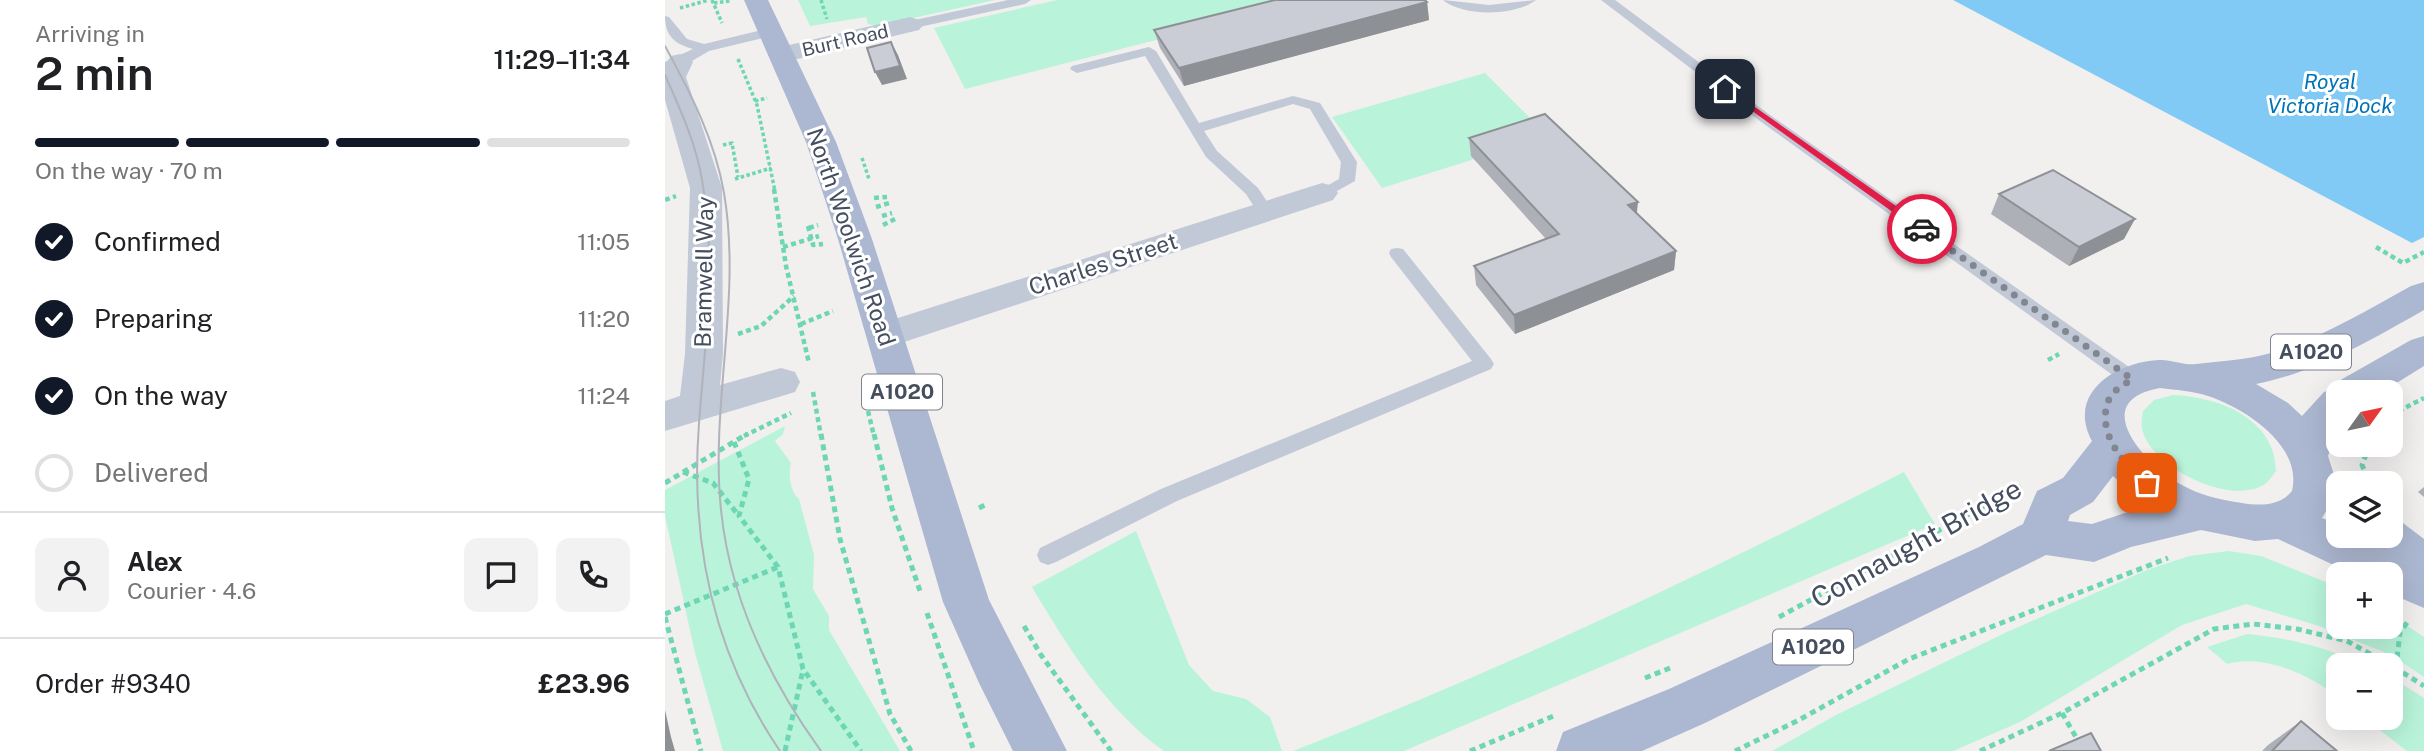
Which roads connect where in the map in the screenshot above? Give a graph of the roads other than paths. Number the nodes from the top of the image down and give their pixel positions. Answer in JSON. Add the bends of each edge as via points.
{"nodes":[{"id":1,"x":756,"y":0,"type":"edge"},
{"id":2,"x":1025,"y":0,"type":"edge"},
{"id":3,"x":1449,"y":0,"type":"edge"},
{"id":4,"x":1530,"y":0,"type":"edge"},
{"id":5,"x":1607,"y":0,"type":"edge"},
{"id":6,"x":665,"y":20,"type":"edge"},
{"id":7,"x":910,"y":25,"type":"joint"},
{"id":8,"x":776,"y":44,"type":"junction"},
{"id":9,"x":683,"y":59,"type":"edge"},
{"id":10,"x":1077,"y":69,"type":"dead end"},
{"id":11,"x":1197,"y":128,"type":"junction"},
{"id":12,"x":1322,"y":193,"type":"joint"},
{"id":13,"x":1266,"y":212,"type":"junction"},
{"id":14,"x":1397,"y":253,"type":"dead end"},
{"id":15,"x":2421,"y":296,"type":"edge"},
{"id":16,"x":885,"y":335,"type":"junction"},
{"id":17,"x":2424,"y":349,"type":"edge"},
{"id":18,"x":2195,"y":377,"type":"junction"},
{"id":19,"x":2132,"y":379,"type":"junction"},
{"id":20,"x":2371,"y":380,"type":"edge"},
{"id":21,"x":800,"y":390,"type":"road end"},
{"id":22,"x":677,"y":413,"type":"edge"},
{"id":23,"x":2326,"y":415,"type":"edge"},
{"id":24,"x":2112,"y":445,"type":"junction"},
{"id":25,"x":2326,"y":452,"type":"edge"},
{"id":26,"x":2330,"y":471,"type":"edge"},
{"id":27,"x":2326,"y":475,"type":"edge"},
{"id":28,"x":2198,"y":513,"type":"junction"},
{"id":29,"x":2280,"y":520,"type":"junction"},
{"id":30,"x":2041,"y":536,"type":"junction"},
{"id":31,"x":2402,"y":548,"type":"edge"},
{"id":32,"x":1048,"y":555,"type":"dead end"},
{"id":33,"x":2424,"y":570,"type":"edge"},
{"id":34,"x":2419,"y":601,"type":"edge"},
{"id":35,"x":1570,"y":733,"type":"edge"},
{"id":36,"x":1041,"y":751,"type":"edge"}],
"edges":[{"from":1,"to":8,"type":"main road","name":"North Woolwich Road","number":"A1020"},
{"from":2,"to":7,"type":"lane"},
{"from":3,"to":4,"type":"lane","via":[[1487,10]]},
{"from":5,"to":19,"type":"lane"},
{"from":6,"to":9,"type":"lane","via":[[682,42]]},
{"from":7,"to":8,"type":"street","name":"Burt Road"},
{"from":8,"to":9,"type":"lane"},
{"from":8,"to":16,"type":"main road","name":"North Woolwich Road","number":"A1020","via":[[821,142]]},
{"from":9,"to":22,"type":"street","name":"Bramwell Way","via":[[672,77],[706,188],[703,345]]},
{"from":10,"to":11,"type":"lane","via":[[1149,51]]},
{"from":11,"to":12,"type":"lane","via":[[1293,100],[1315,106],[1349,162],[1347,181]]},
{"from":11,"to":13,"type":"lane","via":[[1211,153],[1252,191]]},
{"from":12,"to":13,"type":"street","name":"Charles Street"},
{"from":13,"to":16,"type":"street","name":"Charles Street"},
{"from":14,"to":32,"type":"lane","via":[[1484,364],[1169,495]]},
{"from":15,"to":18,"type":"main road","number":"A1020","via":[[2283,363]]},
{"from":16,"to":36,"type":"main road","name":"North Woolwich Road","number":"A1020","via":[[965,602]]},
{"from":17,"to":20,"type":"main road","number":"A1020"},
{"from":18,"to":19,"type":"main road","number":"A1020","via":[[2160,374]]},
{"from":18,"to":26,"type":"main road","number":"A1020","via":[[2249,398],[2274,414]]},
{"from":19,"to":24,"type":"main road","number":"A1020","via":[[2111,394],[2104,417]]},
{"from":21,"to":22,"type":"street"},
{"from":23,"to":25,"type":"main road","number":"A1020","via":[[2319,423]]},
{"from":24,"to":28,"type":"main road","number":"A1020","via":[[2152,487]]},
{"from":24,"to":30,"type":"main road","name":"Connaught Bridge","via":[[2078,490],[2052,504]]},
{"from":27,"to":29,"type":"main road","number":"A1020","via":[[2316,481],[2312,499],[2296,515]]},
{"from":28,"to":29,"type":"main road","number":"A1020","via":[[2256,523]]},
{"from":28,"to":30,"type":"main road","number":"A1020","via":[[2124,530],[2094,543]]},
{"from":29,"to":34,"type":"main road","via":[[2333,542]]},
{"from":30,"to":35,"type":"main road","name":"Connaught Bridge","number":"A1020","via":[[1699,701]]},
{"from":31,"to":33,"type":"main road"}]}
